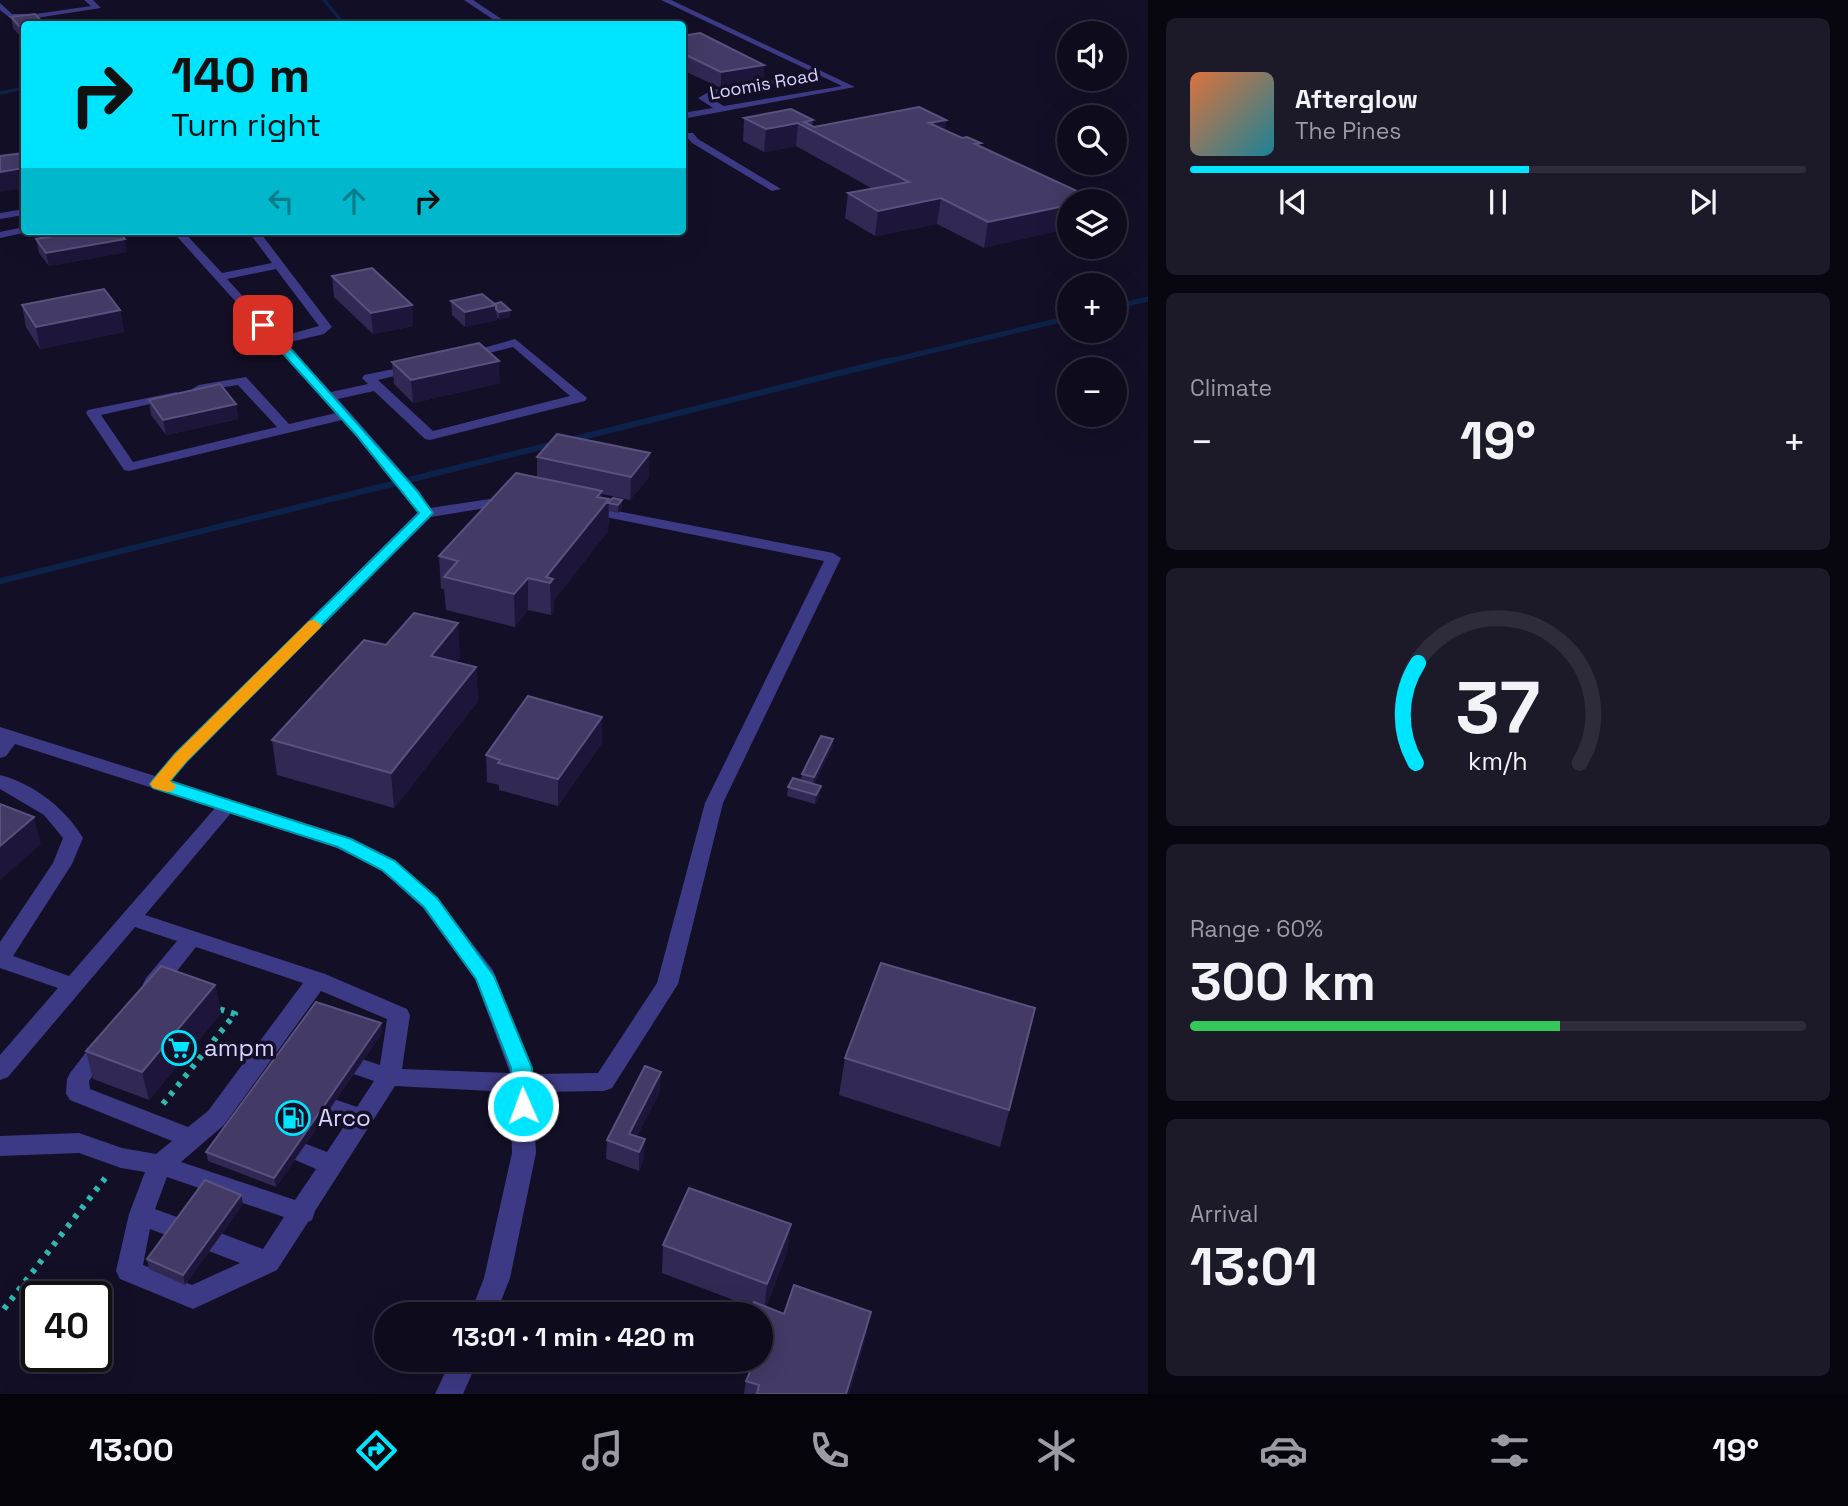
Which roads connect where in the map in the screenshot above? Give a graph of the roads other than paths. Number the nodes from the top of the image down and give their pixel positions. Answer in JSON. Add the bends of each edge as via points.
{"nodes":[{"id":1,"x":88,"y":0,"type":"edge"},
{"id":2,"x":468,"y":0,"type":"edge"},
{"id":3,"x":665,"y":0,"type":"edge"},
{"id":4,"x":0,"y":5,"type":"edge"},
{"id":5,"x":71,"y":11,"type":"junction"},
{"id":6,"x":79,"y":18,"type":"dead end"},
{"id":7,"x":500,"y":21,"type":"edge"},
{"id":8,"x":811,"y":76,"type":"dead end"},
{"id":9,"x":722,"y":109,"type":"junction"},
{"id":10,"x":686,"y":115,"type":"edge"},
{"id":11,"x":686,"y":134,"type":"edge"},
{"id":12,"x":776,"y":188,"type":"dead end"},
{"id":13,"x":21,"y":212,"type":"edge"},
{"id":14,"x":0,"y":216,"type":"edge"},
{"id":15,"x":21,"y":231,"type":"edge"},
{"id":16,"x":0,"y":235,"type":"edge"},
{"id":17,"x":181,"y":235,"type":"edge"},
{"id":18,"x":256,"y":235,"type":"edge"},
{"id":19,"x":279,"y":265,"type":"junction"},
{"id":20,"x":219,"y":277,"type":"junction"},
{"id":21,"x":277,"y":341,"type":"junction"},
{"id":22,"x":449,"y":359,"type":"edge"},
{"id":23,"x":422,"y":365,"type":"edge"},
{"id":24,"x":377,"y":386,"type":"junction"},
{"id":25,"x":328,"y":397,"type":"junction"},
{"id":26,"x":345,"y":415,"type":"junction"},
{"id":27,"x":286,"y":429,"type":"junction"},
{"id":28,"x":529,"y":497,"type":"edge"},
{"id":29,"x":568,"y":505,"type":"edge"},
{"id":30,"x":426,"y":513,"type":"junction"},
{"id":31,"x":6,"y":735,"type":"edge"},
{"id":32,"x":0,"y":752,"type":"edge"},
{"id":33,"x":0,"y":781,"type":"edge"},
{"id":34,"x":159,"y":784,"type":"junction"},
{"id":35,"x":227,"y":806,"type":"junction"},
{"id":36,"x":131,"y":918,"type":"junction"},
{"id":37,"x":191,"y":939,"type":"junction"},
{"id":38,"x":0,"y":960,"type":"edge"},
{"id":39,"x":317,"y":980,"type":"junction"},
{"id":40,"x":74,"y":985,"type":"junction"},
{"id":41,"x":150,"y":990,"type":"edge"},
{"id":42,"x":109,"y":1040,"type":"edge"},
{"id":43,"x":359,"y":1067,"type":"edge"},
{"id":44,"x":0,"y":1071,"type":"edge"},
{"id":45,"x":389,"y":1077,"type":"junction"},
{"id":46,"x":522,"y":1083,"type":"junction"},
{"id":47,"x":331,"y":1107,"type":"edge"},
{"id":48,"x":363,"y":1119,"type":"junction"},
{"id":49,"x":190,"y":1139,"type":"junction"},
{"id":50,"x":0,"y":1146,"type":"edge"},
{"id":51,"x":300,"y":1152,"type":"edge"},
{"id":52,"x":160,"y":1165,"type":"junction"},
{"id":53,"x":333,"y":1166,"type":"junction"},
{"id":54,"x":303,"y":1213,"type":"junction"},
{"id":55,"x":141,"y":1214,"type":"junction"},
{"id":56,"x":179,"y":1229,"type":"edge"},
{"id":57,"x":215,"y":1242,"type":"edge"},
{"id":58,"x":268,"y":1262,"type":"junction"},
{"id":59,"x":488,"y":1302,"type":"edge"},
{"id":60,"x":459,"y":1372,"type":"edge"},
{"id":61,"x":449,"y":1394,"type":"edge"}],
"edges":[{"from":1,"to":5,"type":"street","via":[[97,8]]},
{"from":2,"to":7,"type":"street"},
{"from":3,"to":9,"type":"street","name":"Loomis Road","via":[[850,86]]},
{"from":4,"to":5,"type":"street","via":[[10,16]]},
{"from":5,"to":6,"type":"street"},
{"from":8,"to":9,"type":"street","via":[[703,98]]},
{"from":9,"to":10,"type":"street","name":"Loomis Road"},
{"from":11,"to":12,"type":"street"},
{"from":13,"to":14,"type":"street"},
{"from":15,"to":16,"type":"street"},
{"from":17,"to":20,"type":"street"},
{"from":18,"to":19,"type":"street"},
{"from":19,"to":20,"type":"street"},
{"from":19,"to":21,"type":"street","via":[[326,327]]},
{"from":20,"to":21,"type":"street"},
{"from":21,"to":25,"type":"street"},
{"from":22,"to":24,"type":"street","via":[[515,343],[580,398],[430,436]]},
{"from":23,"to":24,"type":"street","via":[[369,378]]},
{"from":24,"to":25,"type":"street"},
{"from":25,"to":26,"type":"street"},
{"from":26,"to":27,"type":"street"},
{"from":26,"to":30,"type":"street"},
{"from":27,"to":27,"type":"street","via":[[129,467],[93,413],[241,380]]},
{"from":28,"to":30,"type":"street"},
{"from":29,"to":46,"type":"street","via":[[833,558],[714,803],[667,984],[604,1082]]},
{"from":30,"to":34,"type":"street"},
{"from":31,"to":32,"type":"street"},
{"from":31,"to":34,"type":"street"},
{"from":33,"to":38,"type":"street","via":[[64,820],[74,838]]},
{"from":34,"to":35,"type":"street"},
{"from":35,"to":36,"type":"street"},
{"from":35,"to":46,"type":"street","via":[[344,843],[388,865],[430,902],[485,976],[522,1068]]},
{"from":36,"to":37,"type":"street"},
{"from":36,"to":40,"type":"street"},
{"from":37,"to":39,"type":"street"},
{"from":37,"to":41,"type":"street"},
{"from":38,"to":40,"type":"street"},
{"from":39,"to":45,"type":"street","via":[[399,1015]]},
{"from":39,"to":49,"type":"street","via":[[285,1040],[225,1122]]},
{"from":40,"to":44,"type":"street"},
{"from":42,"to":49,"type":"street","via":[[78,1079],[78,1094]]},
{"from":43,"to":45,"type":"street"},
{"from":45,"to":46,"type":"street"},
{"from":45,"to":48,"type":"street"},
{"from":46,"to":59,"type":"street","via":[[524,1153]]},
{"from":47,"to":48,"type":"street"},
{"from":48,"to":53,"type":"street"},
{"from":49,"to":52,"type":"street"},
{"from":50,"to":52,"type":"street","via":[[79,1143]]},
{"from":51,"to":53,"type":"street"},
{"from":52,"to":54,"type":"street"},
{"from":52,"to":55,"type":"street"},
{"from":53,"to":54,"type":"street"},
{"from":54,"to":58,"type":"street"},
{"from":55,"to":56,"type":"street"},
{"from":55,"to":58,"type":"street","via":[[129,1271],[193,1297]]},
{"from":57,"to":58,"type":"street"},
{"from":60,"to":61,"type":"street"}]}
